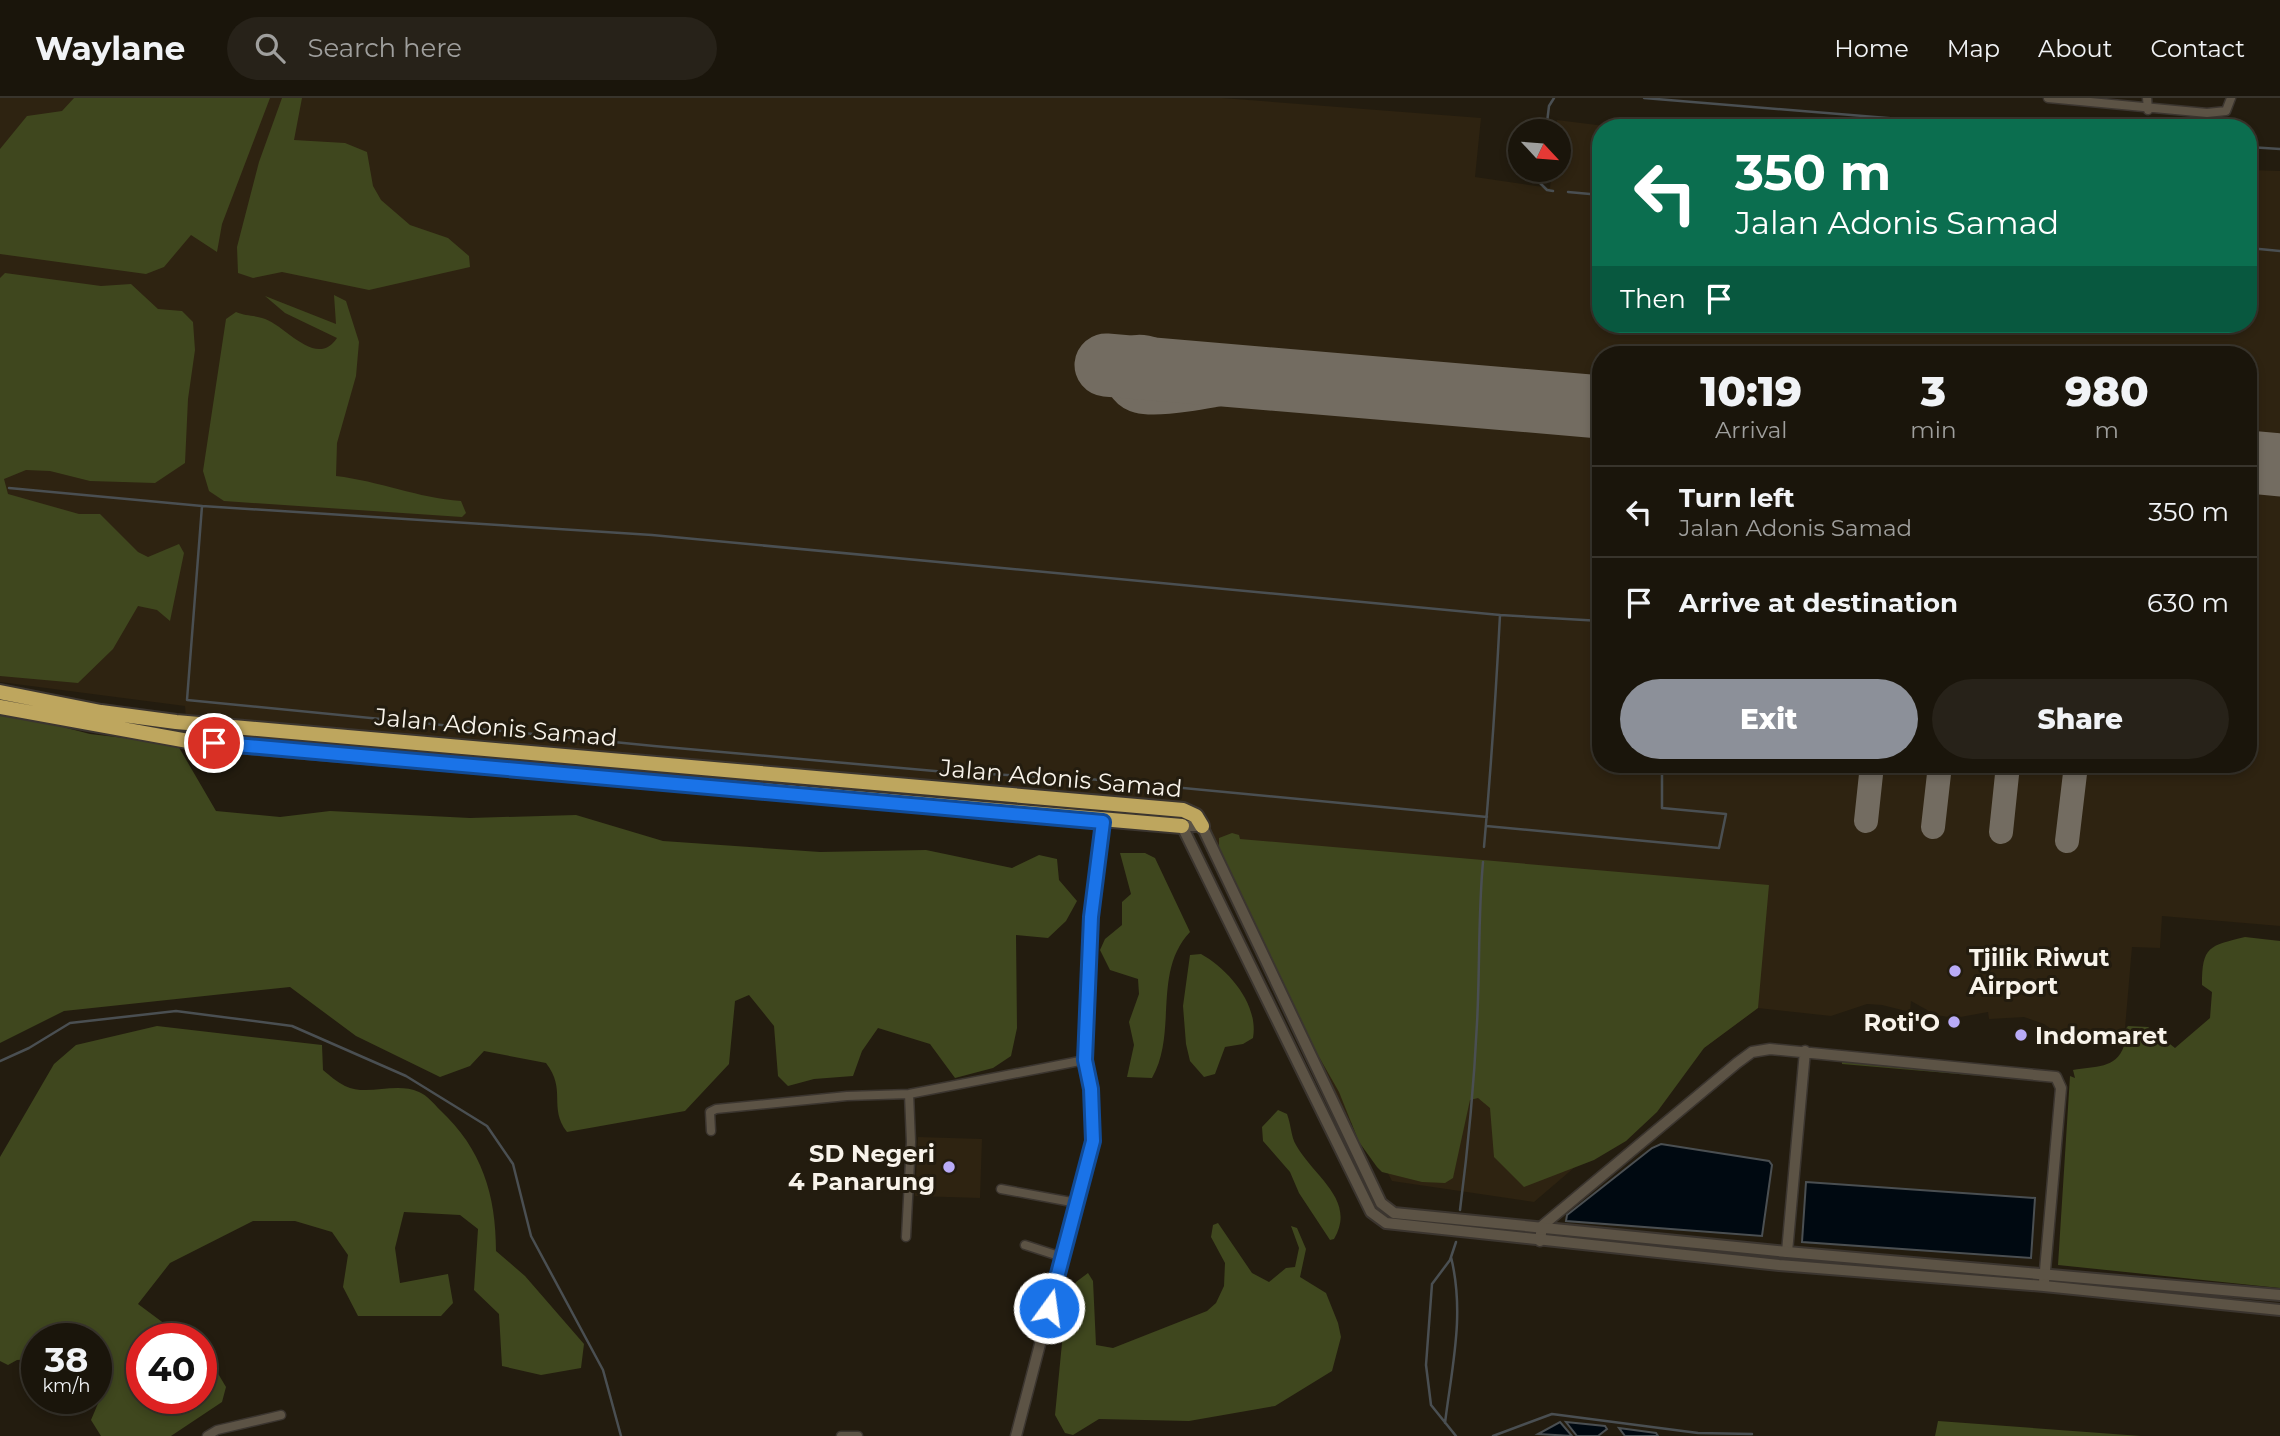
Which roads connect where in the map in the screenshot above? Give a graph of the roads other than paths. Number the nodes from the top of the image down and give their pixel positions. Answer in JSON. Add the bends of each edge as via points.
{"nodes":[{"id":1,"x":2048,"y":98,"type":"edge"},
{"id":2,"x":2147,"y":98,"type":"edge"},
{"id":3,"x":2231,"y":98,"type":"edge"},
{"id":4,"x":2087,"y":101,"type":"edge"},
{"id":5,"x":2148,"y":110,"type":"junction"},
{"id":6,"x":0,"y":692,"type":"edge"},
{"id":7,"x":0,"y":707,"type":"edge"},
{"id":8,"x":81,"y":715,"type":"junction"},
{"id":9,"x":913,"y":786,"type":"junction"},
{"id":10,"x":911,"y":803,"type":"junction"},
{"id":11,"x":1103,"y":822,"type":"junction"},
{"id":12,"x":1182,"y":826,"type":"junction"},
{"id":13,"x":1202,"y":827,"type":"junction"},
{"id":14,"x":1805,"y":1051,"type":"junction"},
{"id":15,"x":1085,"y":1060,"type":"junction"},
{"id":16,"x":909,"y":1094,"type":"junction"},
{"id":17,"x":711,"y":1131,"type":"dead end"},
{"id":18,"x":1001,"y":1189,"type":"dead end"},
{"id":19,"x":1077,"y":1203,"type":"junction"},
{"id":20,"x":1542,"y":1226,"type":"junction"},
{"id":21,"x":906,"y":1237,"type":"dead end"},
{"id":22,"x":1540,"y":1241,"type":"junction"},
{"id":23,"x":1025,"y":1245,"type":"dead end"},
{"id":24,"x":1787,"y":1252,"type":"junction"},
{"id":25,"x":1062,"y":1256,"type":"junction"},
{"id":26,"x":2045,"y":1273,"type":"junction"},
{"id":27,"x":2044,"y":1286,"type":"junction"},
{"id":28,"x":2280,"y":1295,"type":"edge"},
{"id":29,"x":2280,"y":1310,"type":"edge"},
{"id":30,"x":281,"y":1415,"type":"dead end"},
{"id":31,"x":207,"y":1436,"type":"edge"},
{"id":32,"x":841,"y":1436,"type":"edge"},
{"id":33,"x":858,"y":1436,"type":"edge"},
{"id":34,"x":1016,"y":1436,"type":"edge"}],
"edges":[{"from":1,"to":4,"type":"street"},
{"from":2,"to":5,"type":"street"},
{"from":3,"to":5,"type":"street","via":[[2221,112]]},
{"from":4,"to":5,"type":"street"},
{"from":6,"to":8,"type":"highway","name":"Jalan Adonis Samad"},
{"from":7,"to":8,"type":"highway","name":"Jalan Adonis Samad"},
{"from":8,"to":9,"type":"highway","name":"Jalan Adonis Samad"},
{"from":8,"to":10,"type":"highway","name":"Jalan Adonis Samad","via":[[188,741]]},
{"from":9,"to":10,"type":"highway"},
{"from":9,"to":13,"type":"highway","name":"Jalan Adonis Samad","via":[[1183,810],[1196,816]]},
{"from":10,"to":11,"type":"highway","name":"Jalan Adonis Samad"},
{"from":11,"to":12,"type":"highway","name":"Jalan Adonis Samad"},
{"from":11,"to":15,"type":"street","via":[[1091,917]]},
{"from":12,"to":13,"type":"main road","name":"Jalan Adonis Samad"},
{"from":12,"to":22,"type":"main road","via":[[1377,1219],[1392,1226]]},
{"from":13,"to":20,"type":"main road","via":[[1381,1203],[1394,1213]]},
{"from":14,"to":20,"type":"street","via":[[1752,1052]]},
{"from":14,"to":24,"type":"street"},
{"from":14,"to":26,"type":"street","via":[[2056,1077],[2061,1088]]},
{"from":15,"to":16,"type":"street"},
{"from":15,"to":19,"type":"street","via":[[1093,1133]]},
{"from":16,"to":17,"type":"street","via":[[716,1109],[710,1112]]},
{"from":16,"to":21,"type":"street"},
{"from":18,"to":19,"type":"street"},
{"from":19,"to":25,"type":"street"},
{"from":20,"to":22,"type":"street"},
{"from":20,"to":24,"type":"main road"},
{"from":22,"to":27,"type":"main road"},
{"from":23,"to":25,"type":"street"},
{"from":24,"to":26,"type":"main road"},
{"from":25,"to":34,"type":"street"},
{"from":26,"to":27,"type":"street"},
{"from":26,"to":28,"type":"main road"},
{"from":27,"to":29,"type":"main road"},
{"from":30,"to":31,"type":"street"},
{"from":32,"to":33,"type":"street"}]}
